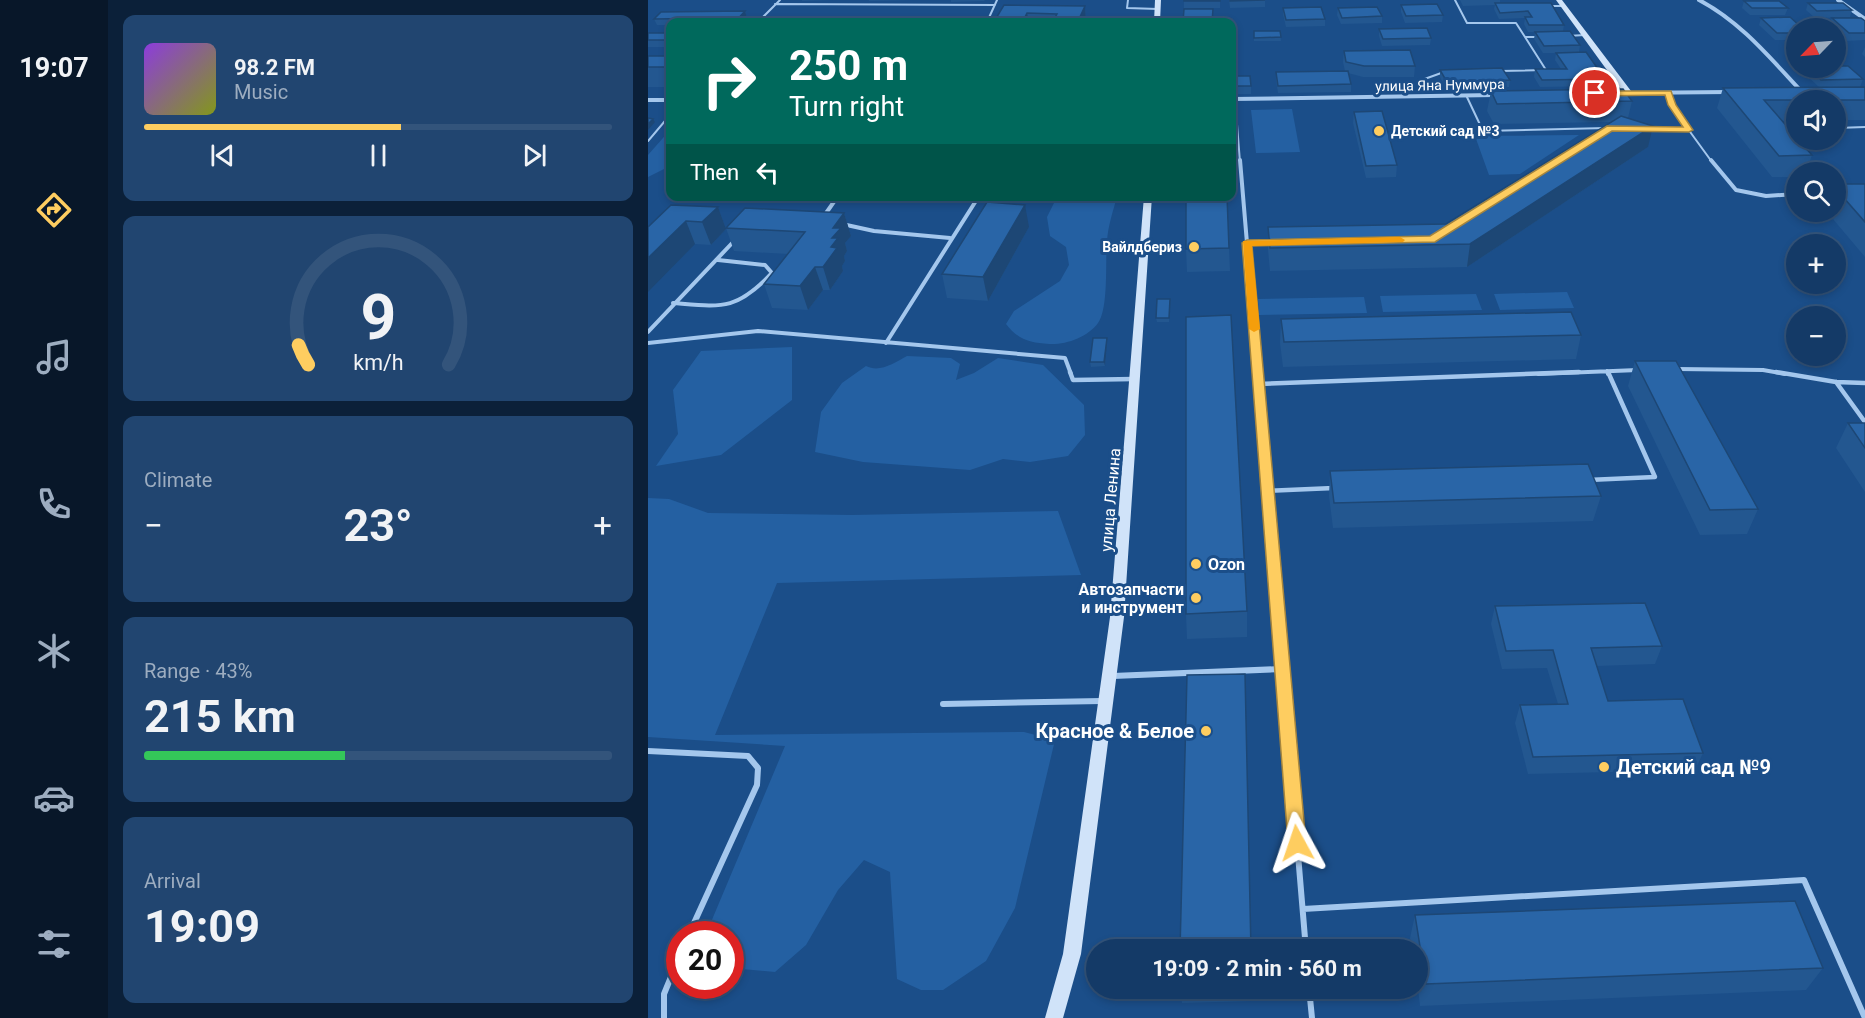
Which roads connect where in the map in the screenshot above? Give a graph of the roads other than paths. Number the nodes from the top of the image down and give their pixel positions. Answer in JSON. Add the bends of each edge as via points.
{"nodes":[{"id":1,"x":780,"y":0,"type":"edge"},
{"id":2,"x":998,"y":0,"type":"edge"},
{"id":3,"x":1128,"y":0,"type":"edge"},
{"id":4,"x":1158,"y":0,"type":"edge"},
{"id":5,"x":1455,"y":0,"type":"edge"},
{"id":6,"x":1699,"y":0,"type":"edge"},
{"id":7,"x":1838,"y":0,"type":"edge"},
{"id":8,"x":1561,"y":3,"type":"edge"},
{"id":9,"x":775,"y":4,"type":"junction"},
{"id":10,"x":995,"y":4,"type":"junction"},
{"id":11,"x":1543,"y":6,"type":"edge"},
{"id":12,"x":1158,"y":9,"type":"junction"},
{"id":13,"x":762,"y":18,"type":"edge"},
{"id":14,"x":989,"y":18,"type":"edge"},
{"id":15,"x":1157,"y":18,"type":"edge"},
{"id":16,"x":1865,"y":20,"type":"edge"},
{"id":17,"x":1585,"y":35,"type":"junction"},
{"id":18,"x":1545,"y":36,"type":"edge"},
{"id":19,"x":1565,"y":36,"type":"edge"},
{"id":20,"x":1525,"y":37,"type":"junction"},
{"id":21,"x":1454,"y":71,"type":"edge"},
{"id":22,"x":1500,"y":71,"type":"edge"},
{"id":23,"x":1419,"y":81,"type":"dead end"},
{"id":24,"x":1799,"y":90,"type":"edge"},
{"id":25,"x":1668,"y":92,"type":"junction"},
{"id":26,"x":1735,"y":92,"type":"edge"},
{"id":27,"x":1616,"y":93,"type":"edge"},
{"id":28,"x":1628,"y":93,"type":"junction"},
{"id":29,"x":1466,"y":95,"type":"junction"},
{"id":30,"x":1501,"y":95,"type":"edge"},
{"id":31,"x":1236,"y":99,"type":"edge"},
{"id":32,"x":648,"y":100,"type":"edge"},
{"id":33,"x":666,"y":100,"type":"edge"},
{"id":34,"x":666,"y":121,"type":"edge"},
{"id":35,"x":1639,"y":128,"type":"edge"},
{"id":36,"x":1846,"y":128,"type":"edge"},
{"id":37,"x":1865,"y":128,"type":"edge"},
{"id":38,"x":1236,"y":130,"type":"edge"},
{"id":39,"x":1689,"y":130,"type":"junction"},
{"id":40,"x":1786,"y":130,"type":"edge"},
{"id":41,"x":1600,"y":135,"type":"edge"},
{"id":42,"x":1786,"y":138,"type":"edge"},
{"id":43,"x":648,"y":141,"type":"edge"},
{"id":44,"x":1800,"y":155,"type":"edge"},
{"id":45,"x":1805,"y":162,"type":"edge"},
{"id":46,"x":1786,"y":195,"type":"edge"},
{"id":47,"x":834,"y":201,"type":"edge"},
{"id":48,"x":976,"y":201,"type":"edge"},
{"id":49,"x":1148,"y":201,"type":"edge"},
{"id":50,"x":830,"y":222,"type":"edge"},
{"id":51,"x":840,"y":224,"type":"dead end"},
{"id":52,"x":740,"y":235,"type":"edge"},
{"id":53,"x":950,"y":238,"type":"junction"},
{"id":54,"x":1247,"y":243,"type":"junction"},
{"id":55,"x":1281,"y":243,"type":"edge"},
{"id":56,"x":718,"y":260,"type":"junction"},
{"id":57,"x":673,"y":303,"type":"junction"},
{"id":58,"x":648,"y":332,"type":"edge"},
{"id":59,"x":648,"y":343,"type":"edge"},
{"id":60,"x":886,"y":344,"type":"junction"},
{"id":61,"x":1640,"y":370,"type":"edge"},
{"id":62,"x":1673,"y":370,"type":"edge"},
{"id":63,"x":1607,"y":371,"type":"junction"},
{"id":64,"x":1134,"y":379,"type":"junction"},
{"id":65,"x":1836,"y":382,"type":"junction"},
{"id":66,"x":1865,"y":382,"type":"edge"},
{"id":67,"x":1259,"y":384,"type":"junction"},
{"id":68,"x":1865,"y":422,"type":"edge"},
{"id":69,"x":1584,"y":480,"type":"edge"},
{"id":70,"x":1338,"y":488,"type":"edge"},
{"id":71,"x":1267,"y":491,"type":"junction"},
{"id":72,"x":1281,"y":669,"type":"junction"},
{"id":73,"x":1109,"y":676,"type":"junction"},
{"id":74,"x":1105,"y":701,"type":"junction"},
{"id":75,"x":943,"y":704,"type":"dead end"},
{"id":76,"x":648,"y":751,"type":"edge"},
{"id":77,"x":1303,"y":909,"type":"junction"},
{"id":78,"x":695,"y":921,"type":"edge"},
{"id":79,"x":1305,"y":939,"type":"edge"},
{"id":80,"x":666,"y":986,"type":"edge"},
{"id":81,"x":1310,"y":999,"type":"edge"},
{"id":82,"x":664,"y":1018,"type":"edge"},
{"id":83,"x":1054,"y":1018,"type":"edge"},
{"id":84,"x":1312,"y":1018,"type":"edge"},
{"id":85,"x":1865,"y":1018,"type":"edge"}],
"edges":[{"from":1,"to":9,"type":"lane"},
{"from":2,"to":10,"type":"lane"},
{"from":3,"to":12,"type":"lane","via":[[1127,8]]},
{"from":4,"to":12,"type":"main road"},
{"from":5,"to":20,"type":"lane","via":[[1467,23],[1516,23]]},
{"from":6,"to":24,"type":"street","via":[[1743,29]]},
{"from":7,"to":16,"type":"street"},
{"from":8,"to":11,"type":"lane"},
{"from":8,"to":17,"type":"main road"},
{"from":9,"to":10,"type":"lane"},
{"from":9,"to":13,"type":"lane"},
{"from":10,"to":14,"type":"lane"},
{"from":12,"to":15,"type":"main road"},
{"from":17,"to":19,"type":"lane"},
{"from":17,"to":28,"type":"main road"},
{"from":18,"to":20,"type":"lane"},
{"from":20,"to":22,"type":"lane","via":[[1545,70]]},
{"from":21,"to":23,"type":"lane"},
{"from":25,"to":26,"type":"street"},
{"from":25,"to":28,"type":"street"},
{"from":25,"to":39,"type":"lane"},
{"from":27,"to":28,"type":"street"},
{"from":29,"to":30,"type":"street","name":"улица Яна Нуммура"},
{"from":29,"to":31,"type":"street","name":"улица Яна Нуммура"},
{"from":29,"to":41,"type":"lane","via":[[1483,131],[1610,128]]},
{"from":32,"to":33,"type":"street"},
{"from":34,"to":43,"type":"lane"},
{"from":35,"to":39,"type":"lane"},
{"from":36,"to":37,"type":"lane"},
{"from":38,"to":54,"type":"lane"},
{"from":39,"to":46,"type":"lane","via":[[1736,190]]},
{"from":40,"to":42,"type":"lane","via":[[1780,130]]},
{"from":44,"to":45,"type":"lane"},
{"from":47,"to":50,"type":"lane","via":[[821,220]]},
{"from":48,"to":53,"type":"lane"},
{"from":49,"to":64,"type":"main road","name":"улица Ленина"},
{"from":51,"to":53,"type":"lane"},
{"from":52,"to":56,"type":"lane"},
{"from":53,"to":60,"type":"lane"},
{"from":54,"to":55,"type":"lane"},
{"from":54,"to":67,"type":"lane"},
{"from":56,"to":57,"type":"lane"},
{"from":56,"to":57,"type":"lane","via":[[765,265],[772,273],[751,295],[718,307]]},
{"from":57,"to":58,"type":"lane"},
{"from":59,"to":60,"type":"lane","via":[[758,332]]},
{"from":60,"to":64,"type":"lane","via":[[1065,358],[1073,380]]},
{"from":61,"to":63,"type":"lane"},
{"from":62,"to":65,"type":"lane","via":[[1762,370]]},
{"from":63,"to":67,"type":"lane"},
{"from":63,"to":69,"type":"lane","via":[[1655,477]]},
{"from":64,"to":73,"type":"main road","name":"улица Ленина","via":[[1130,465]]},
{"from":65,"to":66,"type":"lane"},
{"from":65,"to":68,"type":"lane"},
{"from":67,"to":71,"type":"lane"},
{"from":70,"to":71,"type":"lane"},
{"from":71,"to":72,"type":"lane"},
{"from":72,"to":73,"type":"lane"},
{"from":72,"to":77,"type":"lane"},
{"from":73,"to":74,"type":"main road","name":"улица Ленина"},
{"from":74,"to":75,"type":"lane"},
{"from":74,"to":83,"type":"main road","name":"улица Ленина","via":[[1072,954]]},
{"from":76,"to":78,"type":"lane","via":[[748,756],[760,770],[757,785]]},
{"from":77,"to":79,"type":"lane"},
{"from":77,"to":85,"type":"lane","via":[[1804,880]]},
{"from":80,"to":82,"type":"lane"},
{"from":81,"to":84,"type":"lane"}]}
